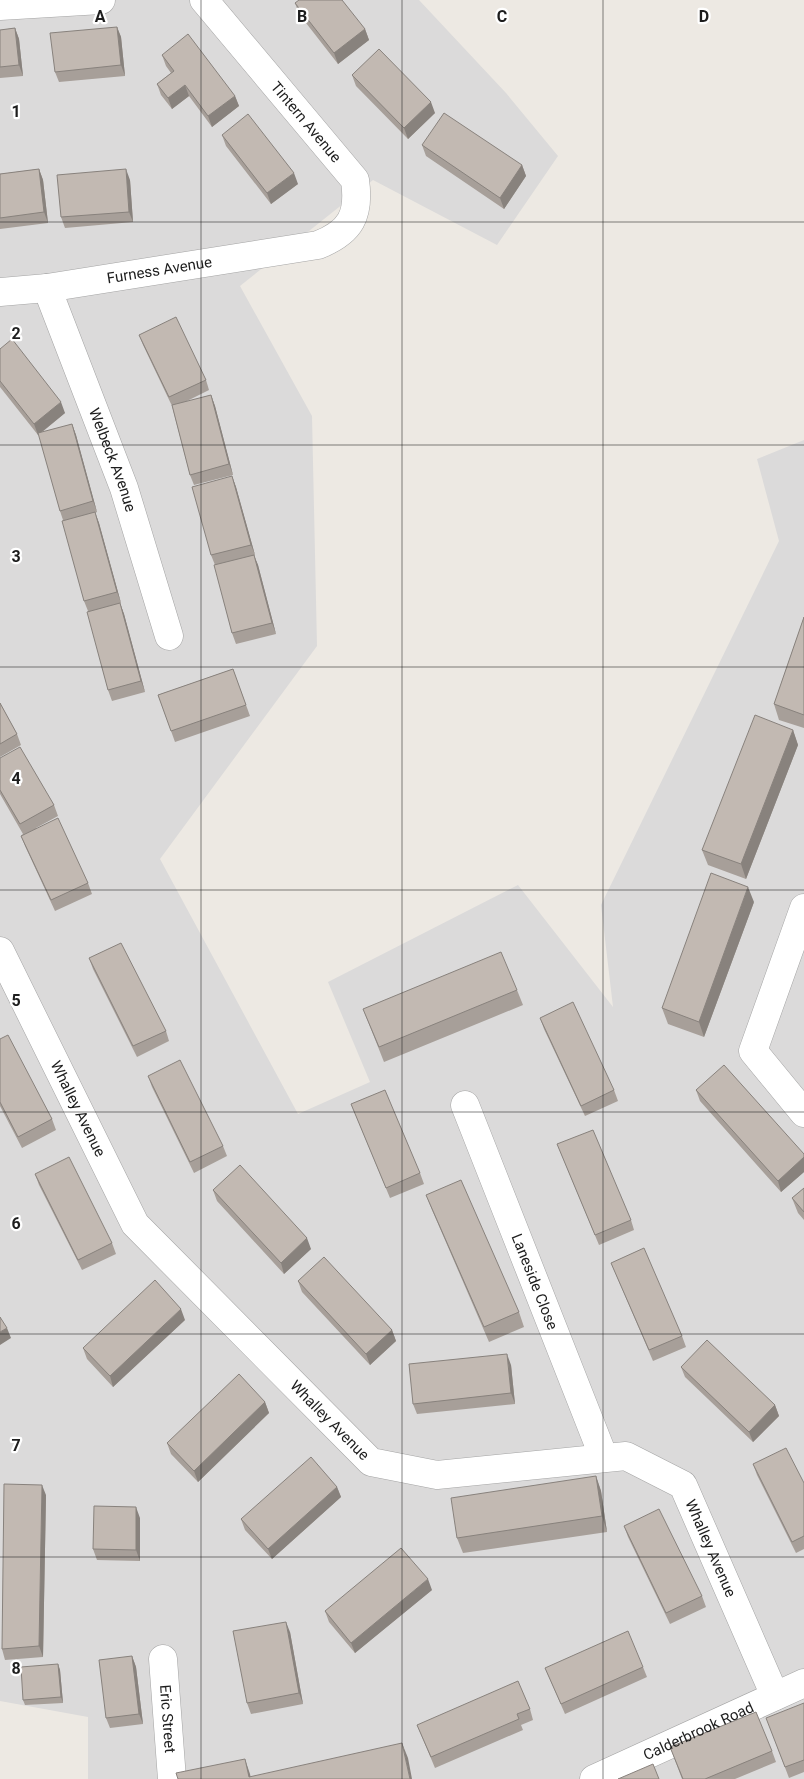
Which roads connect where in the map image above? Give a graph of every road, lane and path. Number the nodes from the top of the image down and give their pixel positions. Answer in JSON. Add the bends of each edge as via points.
{"nodes":[{"id":1,"x":101,"y":0,"type":"edge"},
{"id":2,"x":204,"y":0,"type":"edge"},
{"id":3,"x":0,"y":6,"type":"edge"},
{"id":4,"x":318,"y":245,"type":"joint"},
{"id":5,"x":47,"y":288,"type":"junction"},
{"id":6,"x":0,"y":292,"type":"edge"},
{"id":7,"x":169,"y":636,"type":"dead end"},
{"id":8,"x":804,"y":908,"type":"edge"},
{"id":9,"x":0,"y":951,"type":"edge"},
{"id":10,"x":465,"y":1105,"type":"dead end"},
{"id":11,"x":804,"y":1113,"type":"edge"},
{"id":12,"x":604,"y":1458,"type":"junction"},
{"id":13,"x":163,"y":1659,"type":"dead end"},
{"id":14,"x":804,"y":1683,"type":"edge"},
{"id":15,"x":775,"y":1696,"type":"junction"},
{"id":16,"x":172,"y":1779,"type":"edge"},
{"id":17,"x":594,"y":1779,"type":"edge"}],
"edges":[{"from":1,"to":3,"type":"street"},
{"from":2,"to":4,"type":"street","name":"Tintern Avenue","via":[[355,180],[357,197],[345,231]]},
{"from":4,"to":5,"type":"street","name":"Furness Avenue"},
{"from":5,"to":6,"type":"street","name":"Furness Avenue"},
{"from":5,"to":7,"type":"street","name":"Welbeck Avenue","via":[[124,488]]},
{"from":8,"to":11,"type":"street","via":[[753,1051]]},
{"from":9,"to":12,"type":"street","name":"Whalley Avenue","via":[[135,1224],[371,1462],[437,1475]]},
{"from":10,"to":12,"type":"street","name":"Laneside Close"},
{"from":12,"to":15,"type":"street","name":"Whalley Avenue","via":[[626,1456],[683,1485]]},
{"from":13,"to":16,"type":"street","name":"Eric Street"},
{"from":14,"to":15,"type":"street","name":"Calderbrook Road"},
{"from":15,"to":17,"type":"street","name":"Calderbrook Road"}]}
